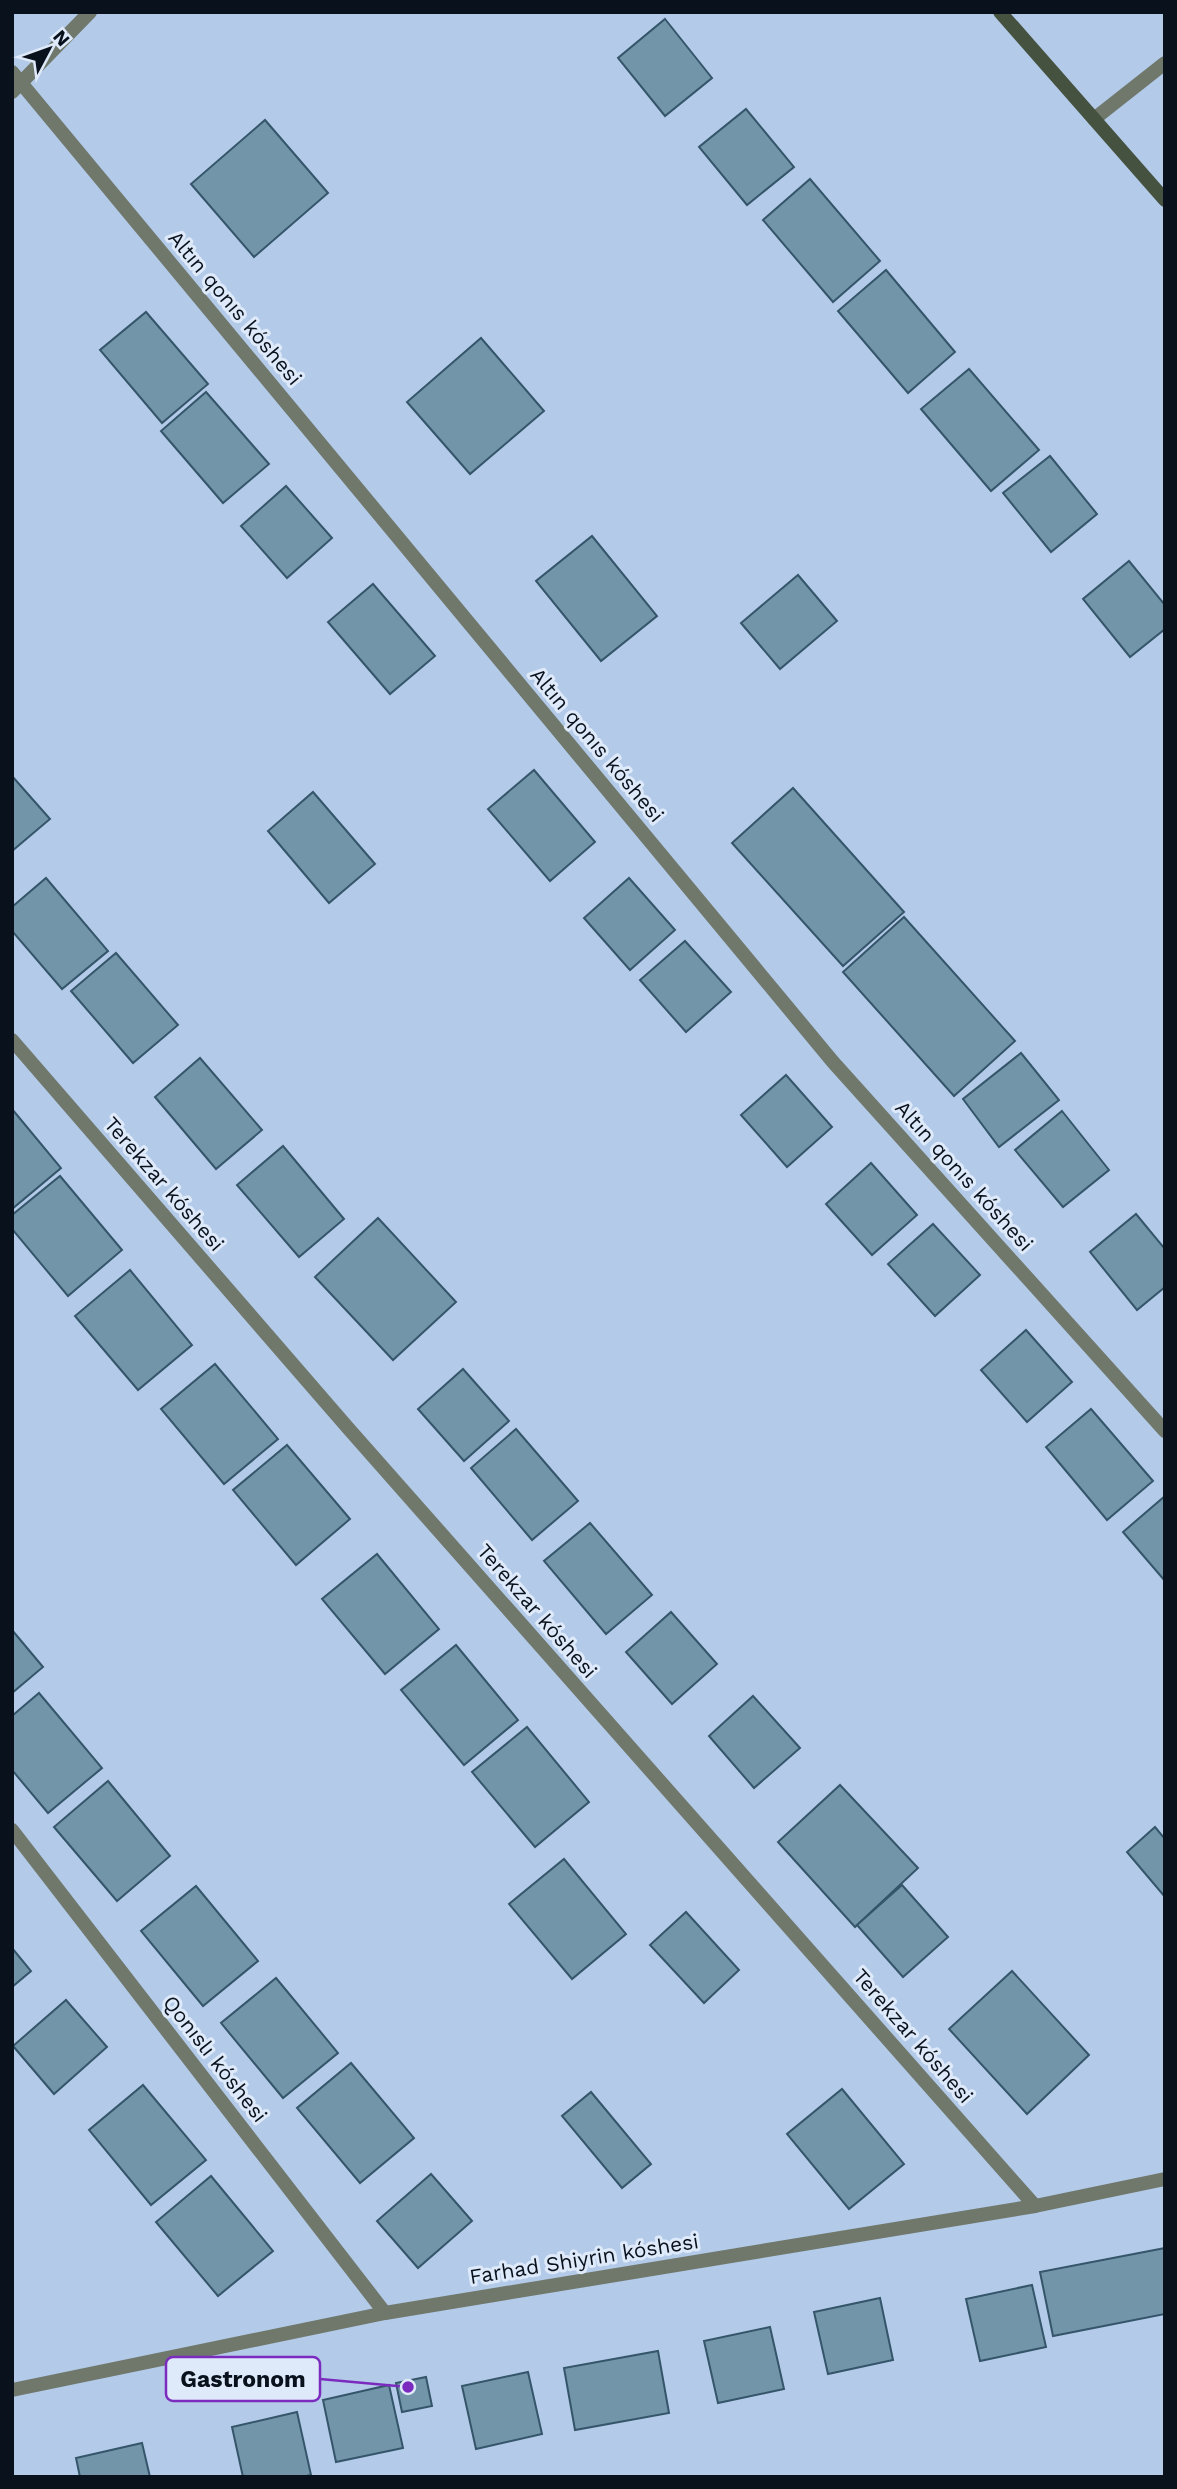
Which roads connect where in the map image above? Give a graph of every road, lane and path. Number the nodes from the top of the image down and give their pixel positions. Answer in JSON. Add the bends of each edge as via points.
{"nodes":[{"id":1,"x":90,"y":12,"type":"edge"},
{"id":2,"x":1000,"y":12,"type":"edge"},
{"id":3,"x":1165,"y":63,"type":"edge"},
{"id":4,"x":15,"y":82,"type":"edge"},
{"id":5,"x":1094,"y":119,"type":"junction"},
{"id":6,"x":1165,"y":200,"type":"edge"},
{"id":7,"x":12,"y":1040,"type":"edge"},
{"id":8,"x":1165,"y":1431,"type":"edge"},
{"id":9,"x":12,"y":1830,"type":"edge"},
{"id":10,"x":1165,"y":2179,"type":"edge"},
{"id":11,"x":1035,"y":2206,"type":"junction"},
{"id":12,"x":385,"y":2314,"type":"junction"},
{"id":13,"x":12,"y":2390,"type":"edge"}],
"edges":[{"from":1,"to":4,"type":"street"},
{"from":2,"to":5,"type":"main road"},
{"from":3,"to":5,"type":"street"},
{"from":4,"to":8,"type":"street","name":"Altın qonıs kóshesi","via":[[833,1062]]},
{"from":5,"to":6,"type":"main road"},
{"from":7,"to":11,"type":"street","name":"Terekzar kóshesi"},
{"from":9,"to":12,"type":"street","name":"Qonıslı kóshesi"},
{"from":10,"to":11,"type":"street","name":"Farhad Shiyrin kóshesi"},
{"from":11,"to":12,"type":"street","name":"Farhad Shiyrin kóshesi"},
{"from":12,"to":13,"type":"street","name":"Farhad Shiyrin kóshesi"}]}
